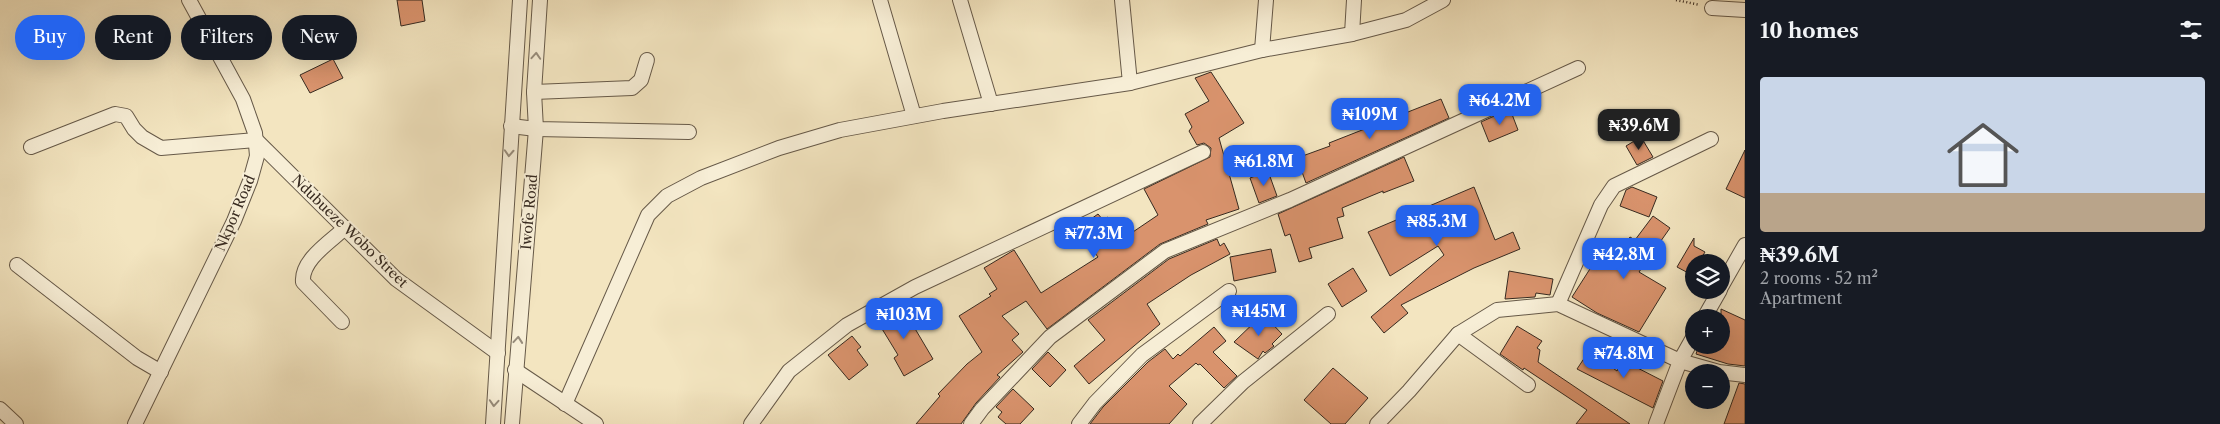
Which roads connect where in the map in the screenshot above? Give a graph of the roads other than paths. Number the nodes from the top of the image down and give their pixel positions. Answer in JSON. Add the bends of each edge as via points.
{"nodes":[{"id":1,"x":189,"y":0,"type":"edge"},
{"id":2,"x":520,"y":0,"type":"edge"},
{"id":3,"x":540,"y":0,"type":"edge"},
{"id":4,"x":880,"y":0,"type":"edge"},
{"id":5,"x":960,"y":0,"type":"edge"},
{"id":6,"x":1122,"y":0,"type":"edge"},
{"id":7,"x":1266,"y":0,"type":"edge"},
{"id":8,"x":1354,"y":0,"type":"edge"},
{"id":9,"x":1443,"y":0,"type":"edge"},
{"id":10,"x":1712,"y":8,"type":"road end"},
{"id":11,"x":1745,"y":10,"type":"edge"},
{"id":12,"x":1352,"y":34,"type":"junction"},
{"id":13,"x":1262,"y":50,"type":"junction"},
{"id":14,"x":647,"y":60,"type":"dead end"},
{"id":15,"x":1578,"y":68,"type":"dead end"},
{"id":16,"x":1130,"y":83,"type":"junction"},
{"id":17,"x":534,"y":92,"type":"junction"},
{"id":18,"x":991,"y":104,"type":"junction"},
{"id":19,"x":914,"y":116,"type":"junction"},
{"id":20,"x":511,"y":126,"type":"junction"},
{"id":21,"x":536,"y":129,"type":"junction"},
{"id":22,"x":689,"y":132,"type":"dead end"},
{"id":23,"x":1711,"y":139,"type":"dead end"},
{"id":24,"x":256,"y":140,"type":"junction"},
{"id":25,"x":30,"y":147,"type":"dead end"},
{"id":26,"x":1203,"y":152,"type":"dead end"},
{"id":27,"x":345,"y":228,"type":"junction"},
{"id":28,"x":1745,"y":246,"type":"edge"},
{"id":29,"x":17,"y":265,"type":"dead end"},
{"id":30,"x":1730,"y":272,"type":"edge"},
{"id":31,"x":1229,"y":291,"type":"dead end"},
{"id":32,"x":1558,"y":304,"type":"junction"},
{"id":33,"x":1328,"y":314,"type":"dead end"},
{"id":34,"x":342,"y":322,"type":"dead end"},
{"id":35,"x":1458,"y":334,"type":"junction"},
{"id":36,"x":1685,"y":352,"type":"edge"},
{"id":37,"x":498,"y":353,"type":"junction"},
{"id":38,"x":1680,"y":361,"type":"junction"},
{"id":39,"x":515,"y":370,"type":"junction"},
{"id":40,"x":161,"y":372,"type":"junction"},
{"id":41,"x":1745,"y":375,"type":"edge"},
{"id":42,"x":1528,"y":385,"type":"dead end"},
{"id":43,"x":565,"y":404,"type":"junction"},
{"id":44,"x":0,"y":409,"type":"edge"},
{"id":45,"x":16,"y":424,"type":"edge"},
{"id":46,"x":135,"y":424,"type":"edge"},
{"id":47,"x":493,"y":424,"type":"edge"},
{"id":48,"x":512,"y":424,"type":"edge"},
{"id":49,"x":596,"y":424,"type":"edge"},
{"id":50,"x":750,"y":424,"type":"edge"},
{"id":51,"x":971,"y":424,"type":"edge"},
{"id":52,"x":1079,"y":424,"type":"edge"},
{"id":53,"x":1200,"y":424,"type":"edge"},
{"id":54,"x":1377,"y":424,"type":"edge"},
{"id":55,"x":1656,"y":424,"type":"edge"}],
"edges":[{"from":1,"to":24,"type":"street","name":"Nkpor Road","via":[[242,99]]},
{"from":2,"to":20,"type":"street","name":"Iwofe Road"},
{"from":17,"to":3,"type":"street","name":"Iwofe Road","one_way":true},
{"from":4,"to":19,"type":"street"},
{"from":5,"to":18,"type":"street"},
{"from":6,"to":16,"type":"street"},
{"from":7,"to":13,"type":"street"},
{"from":8,"to":12,"type":"street"},
{"from":9,"to":12,"type":"street","via":[[1406,20]]},
{"from":10,"to":11,"type":"street"},
{"from":12,"to":13,"type":"street"},
{"from":13,"to":16,"type":"street"},
{"from":14,"to":17,"type":"street","via":[[641,80],[632,88]]},
{"from":15,"to":51,"type":"street","via":[[1290,200],[1165,252],[1050,337]]},
{"from":16,"to":18,"type":"street"},
{"from":17,"to":21,"type":"street","name":"Iwofe Road"},
{"from":18,"to":19,"type":"street"},
{"from":19,"to":43,"type":"street","via":[[840,130],[779,148],[702,178],[667,196],[648,215]]},
{"from":20,"to":21,"type":"street"},
{"from":20,"to":37,"type":"street","name":"Iwofe Road","one_way":true},
{"from":21,"to":22,"type":"street"},
{"from":39,"to":21,"type":"street","name":"Iwofe Road","one_way":true},
{"from":23,"to":32,"type":"street","via":[[1614,186],[1602,205]]},
{"from":24,"to":25,"type":"street","via":[[161,148],[142,137],[126,116],[116,114]]},
{"from":24,"to":27,"type":"street","name":"Ndubueze Wobo Street"},
{"from":24,"to":40,"type":"street","name":"Nkpor Road","via":[[257,156],[250,181]]},
{"from":26,"to":50,"type":"street","via":[[915,287],[846,325],[789,371]]},
{"from":27,"to":34,"type":"street","via":[[309,262],[302,273],[303,282]]},
{"from":27,"to":37,"type":"street","name":"Ndubueze Wobo Street","via":[[396,279]]},
{"from":28,"to":30,"type":"street"},
{"from":29,"to":40,"type":"street","via":[[137,358]]},
{"from":31,"to":52,"type":"street","via":[[1142,355]]},
{"from":32,"to":35,"type":"street","via":[[1497,310]]},
{"from":32,"to":38,"type":"street"},
{"from":33,"to":53,"type":"street","via":[[1242,382]]},
{"from":35,"to":42,"type":"street"},
{"from":35,"to":54,"type":"street"},
{"from":36,"to":38,"type":"street"},
{"from":37,"to":47,"type":"street","name":"Iwofe Road","one_way":true},
{"from":38,"to":41,"type":"street","via":[[1719,372]]},
{"from":38,"to":55,"type":"street"},
{"from":39,"to":43,"type":"street"},
{"from":39,"to":48,"type":"street","name":"Iwofe Road"},
{"from":40,"to":46,"type":"street","name":"Nkpor Road"},
{"from":43,"to":49,"type":"street"},
{"from":44,"to":45,"type":"street"}]}
